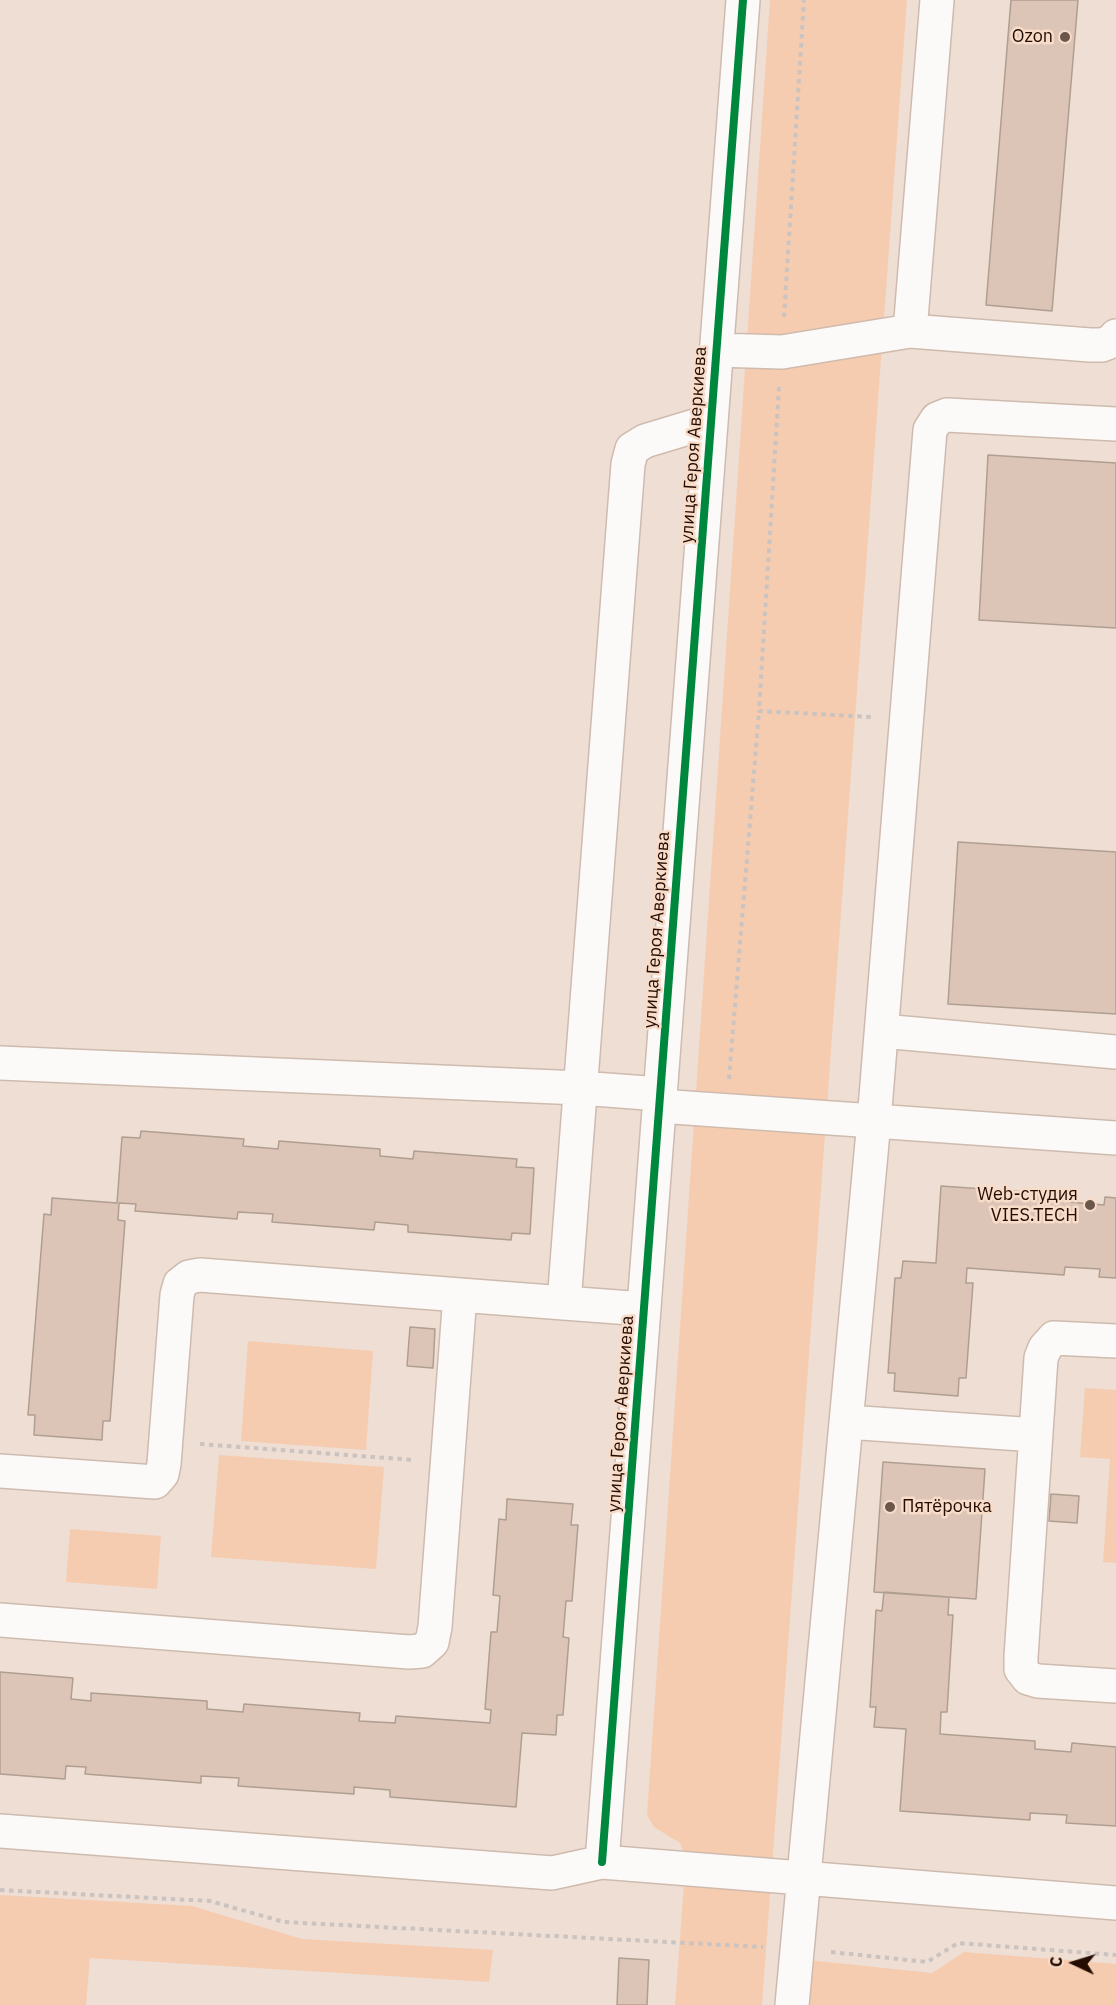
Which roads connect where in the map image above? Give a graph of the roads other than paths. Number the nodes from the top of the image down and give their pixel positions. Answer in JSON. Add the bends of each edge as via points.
{"nodes":[{"id":1,"x":743,"y":0,"type":"edge"},
{"id":2,"x":937,"y":0,"type":"edge"},
{"id":3,"x":910,"y":330,"type":"junction"},
{"id":4,"x":1116,"y":336,"type":"edge"},
{"id":5,"x":716,"y":350,"type":"junction"},
{"id":6,"x":711,"y":421,"type":"junction"},
{"id":7,"x":1116,"y":424,"type":"edge"},
{"id":8,"x":882,"y":1031,"type":"junction"},
{"id":9,"x":1116,"y":1052,"type":"edge"},
{"id":10,"x":0,"y":1063,"type":"edge"},
{"id":11,"x":580,"y":1088,"type":"junction"},
{"id":12,"x":660,"y":1100,"type":"junction"},
{"id":13,"x":874,"y":1121,"type":"junction"},
{"id":14,"x":1116,"y":1138,"type":"edge"},
{"id":15,"x":460,"y":1295,"type":"junction"},
{"id":16,"x":564,"y":1303,"type":"junction"},
{"id":17,"x":644,"y":1309,"type":"junction"},
{"id":18,"x":1116,"y":1341,"type":"edge"},
{"id":19,"x":847,"y":1422,"type":"junction"},
{"id":20,"x":1036,"y":1435,"type":"junction"},
{"id":21,"x":0,"y":1472,"type":"edge"},
{"id":22,"x":0,"y":1620,"type":"edge"},
{"id":23,"x":1116,"y":1686,"type":"edge"},
{"id":24,"x":0,"y":1831,"type":"edge"},
{"id":25,"x":602,"y":1862,"type":"junction"},
{"id":26,"x":804,"y":1878,"type":"junction"},
{"id":27,"x":1116,"y":1903,"type":"edge"},
{"id":28,"x":792,"y":2005,"type":"edge"}],
"edges":[{"from":1,"to":5,"type":"street","name":"улица Героя Аверкиева"},
{"from":2,"to":3,"type":"street"},
{"from":3,"to":4,"type":"street","via":[[1090,345],[1102,345]]},
{"from":3,"to":5,"type":"street","via":[[782,352]]},
{"from":5,"to":6,"type":"street","name":"улица Героя Аверкиева"},
{"from":6,"to":11,"type":"street","via":[[645,441],[632,449],[627,464]]},
{"from":6,"to":12,"type":"street","name":"улица Героя Аверкиева"},
{"from":7,"to":8,"type":"street","via":[[947,415],[937,419],[930,430]]},
{"from":8,"to":9,"type":"street"},
{"from":8,"to":13,"type":"street"},
{"from":10,"to":11,"type":"street"},
{"from":11,"to":12,"type":"street"},
{"from":11,"to":16,"type":"street"},
{"from":12,"to":13,"type":"street","via":[[727,1111]]},
{"from":12,"to":17,"type":"street","name":"улица Героя Аверкиева"},
{"from":13,"to":14,"type":"street"},
{"from":13,"to":19,"type":"street"},
{"from":15,"to":16,"type":"street"},
{"from":15,"to":21,"type":"street","via":[[189,1277],[180,1284],[177,1295],[166,1441],[162,1474],[155,1482]]},
{"from":15,"to":22,"type":"street","via":[[435,1627],[432,1642],[422,1651]]},
{"from":16,"to":17,"type":"street"},
{"from":17,"to":25,"type":"street","name":"улица Героя Аверкиева"},
{"from":18,"to":20,"type":"street","via":[[1054,1338],[1044,1348]]},
{"from":19,"to":20,"type":"street"},
{"from":19,"to":26,"type":"street"},
{"from":20,"to":23,"type":"street","via":[[1022,1669],[1028,1678],[1038,1681]]},
{"from":24,"to":25,"type":"street","via":[[552,1873]]},
{"from":25,"to":26,"type":"street"},
{"from":26,"to":27,"type":"street"},
{"from":26,"to":28,"type":"street"}]}
